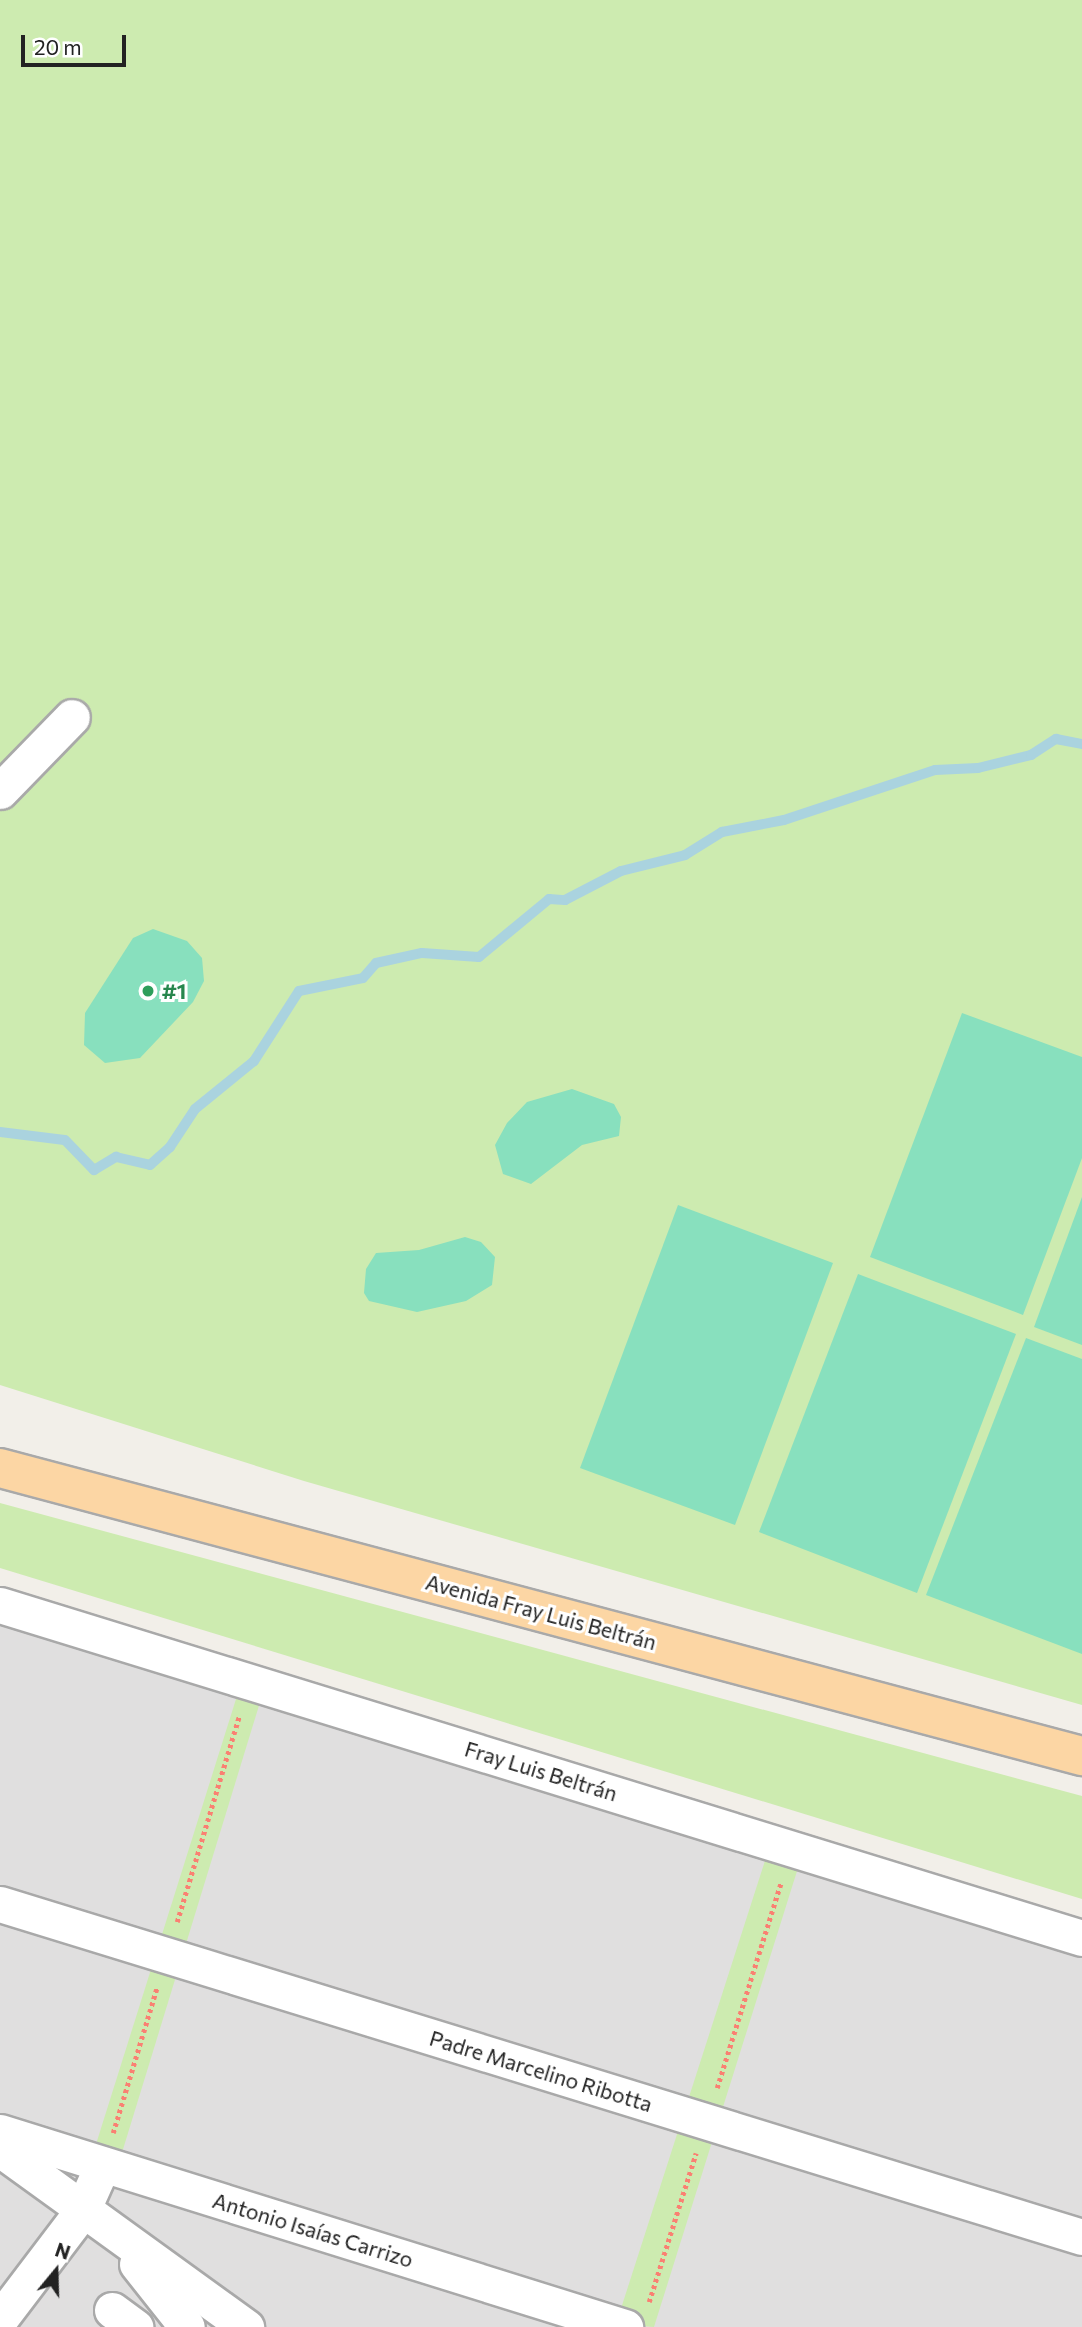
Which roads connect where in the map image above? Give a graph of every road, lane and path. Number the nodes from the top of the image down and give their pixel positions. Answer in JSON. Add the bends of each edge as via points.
{"nodes":[{"id":1,"x":72,"y":717,"type":"dead end"},
{"id":2,"x":0,"y":792,"type":"edge"},
{"id":3,"x":0,"y":1468,"type":"edge"},
{"id":4,"x":0,"y":1605,"type":"edge"},
{"id":5,"x":1082,"y":1756,"type":"edge"},
{"id":6,"x":0,"y":1904,"type":"edge"},
{"id":7,"x":1082,"y":1938,"type":"edge"},
{"id":8,"x":0,"y":2132,"type":"edge"},
{"id":9,"x":0,"y":2150,"type":"edge"},
{"id":10,"x":103,"y":2164,"type":"junction"},
{"id":11,"x":82,"y":2211,"type":"junction"},
{"id":12,"x":113,"y":2234,"type":"junction"},
{"id":13,"x":1082,"y":2237,"type":"edge"},
{"id":14,"x":0,"y":2319,"type":"edge"},
{"id":15,"x":187,"y":2327,"type":"edge"},
{"id":16,"x":246,"y":2327,"type":"edge"},
{"id":17,"x":625,"y":2327,"type":"edge"}],
"edges":[{"from":1,"to":2,"type":"street"},
{"from":3,"to":5,"type":"main road","name":"Avenida Fray Luis Beltrán"},
{"from":4,"to":7,"type":"street","name":"Fray Luis Beltrán"},
{"from":6,"to":13,"type":"street","name":"Padre Marcelino Ribotta"},
{"from":8,"to":10,"type":"street","name":"Antonio Isaías Carrizo"},
{"from":9,"to":11,"type":"street"},
{"from":10,"to":11,"type":"street"},
{"from":10,"to":17,"type":"street","name":"Antonio Isaías Carrizo"},
{"from":11,"to":12,"type":"street"},
{"from":11,"to":14,"type":"street"},
{"from":12,"to":15,"type":"street"},
{"from":12,"to":16,"type":"street"}]}
